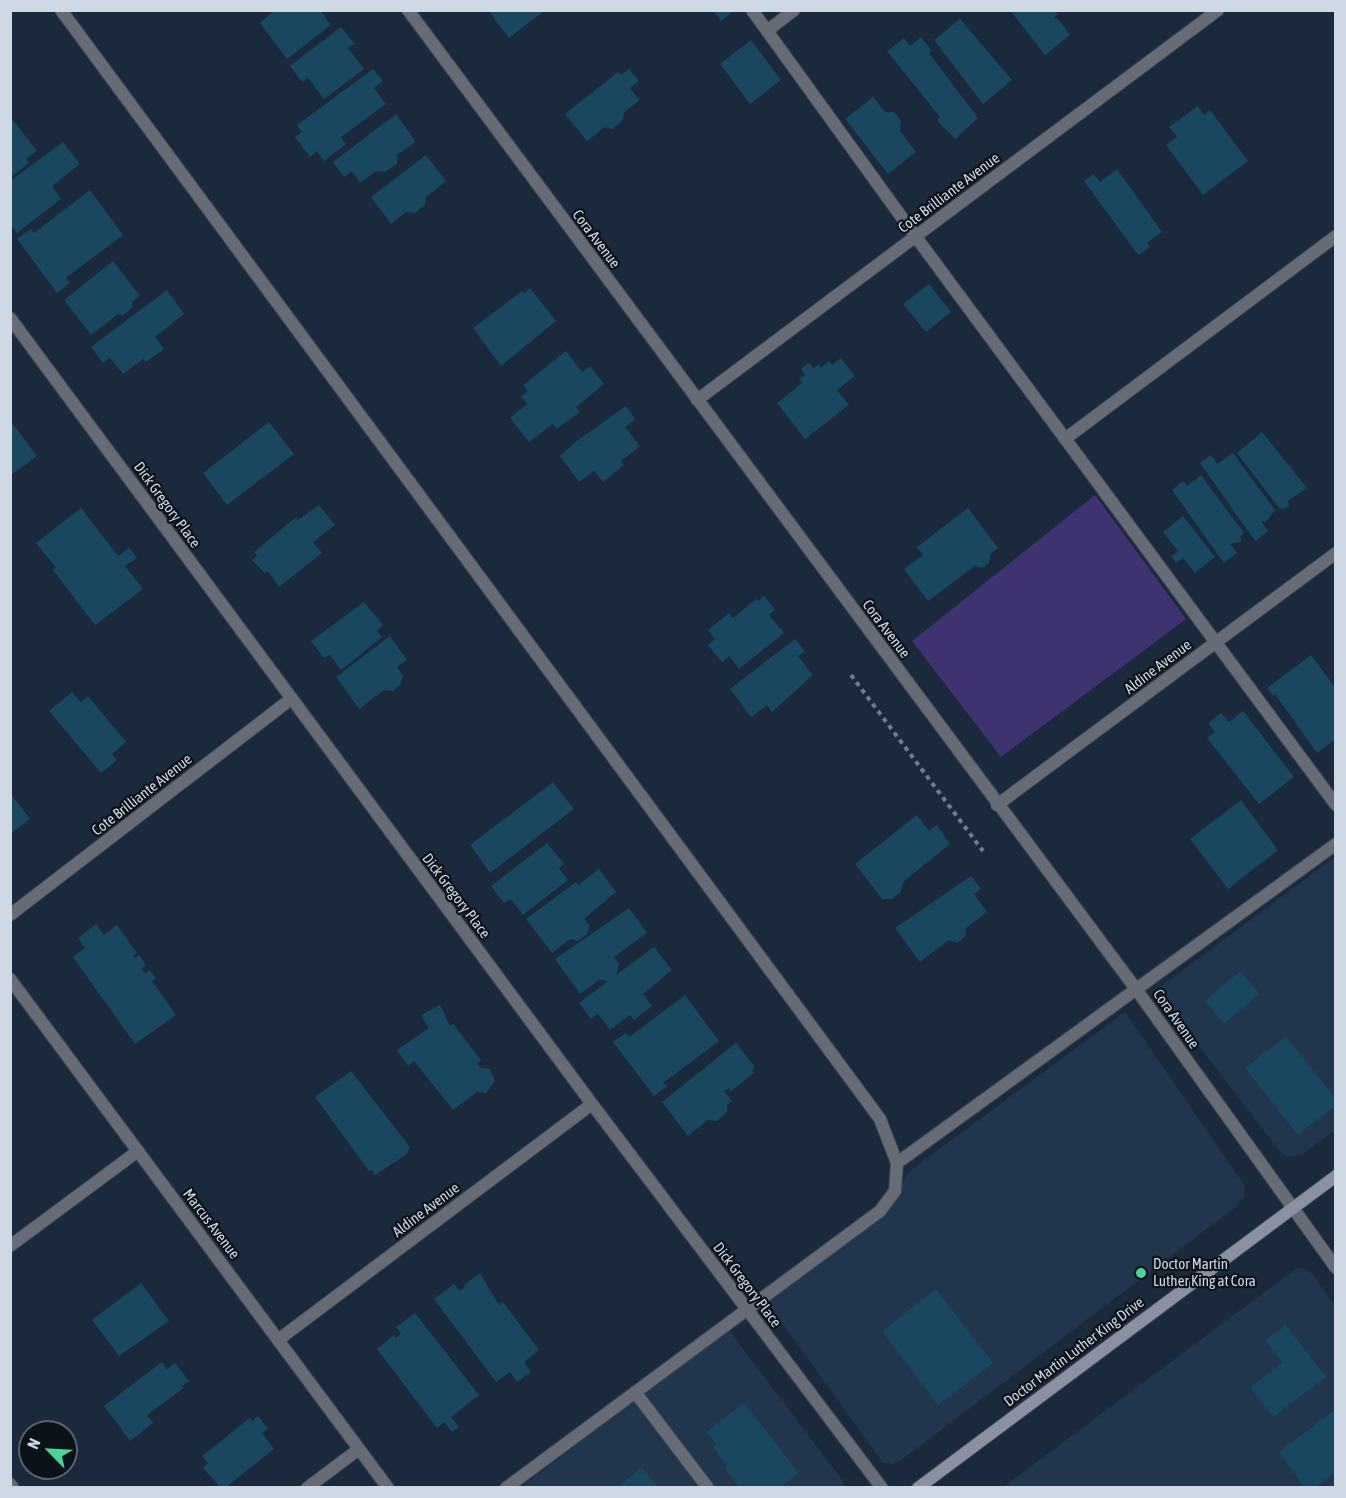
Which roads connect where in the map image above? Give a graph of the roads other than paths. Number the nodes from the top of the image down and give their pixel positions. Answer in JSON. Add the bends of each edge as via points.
{"nodes":[{"id":1,"x":61,"y":10,"type":"edge"},
{"id":2,"x":408,"y":10,"type":"edge"},
{"id":3,"x":752,"y":10,"type":"edge"},
{"id":4,"x":794,"y":10,"type":"edge"},
{"id":5,"x":1218,"y":10,"type":"edge"},
{"id":6,"x":767,"y":31,"type":"junction"},
{"id":7,"x":1335,"y":236,"type":"edge"},
{"id":8,"x":916,"y":237,"type":"junction"},
{"id":9,"x":10,"y":318,"type":"edge"},
{"id":10,"x":697,"y":400,"type":"junction"},
{"id":11,"x":1065,"y":439,"type":"junction"},
{"id":12,"x":1335,"y":553,"type":"edge"},
{"id":13,"x":1216,"y":643,"type":"junction"},
{"id":14,"x":291,"y":699,"type":"junction"},
{"id":15,"x":997,"y":805,"type":"junction"},
{"id":16,"x":1335,"y":805,"type":"edge"},
{"id":17,"x":1335,"y":844,"type":"edge"},
{"id":18,"x":10,"y":915,"type":"edge"},
{"id":19,"x":10,"y":979,"type":"edge"},
{"id":20,"x":1136,"y":989,"type":"junction"},
{"id":21,"x":592,"y":1104,"type":"junction"},
{"id":22,"x":138,"y":1151,"type":"junction"},
{"id":23,"x":897,"y":1163,"type":"junction"},
{"id":24,"x":1335,"y":1176,"type":"edge"},
{"id":25,"x":1291,"y":1209,"type":"junction"},
{"id":26,"x":10,"y":1246,"type":"edge"},
{"id":27,"x":1335,"y":1268,"type":"edge"},
{"id":28,"x":747,"y":1309,"type":"junction"},
{"id":29,"x":278,"y":1340,"type":"junction"},
{"id":30,"x":635,"y":1392,"type":"junction"},
{"id":31,"x":359,"y":1449,"type":"junction"},
{"id":32,"x":308,"y":1488,"type":"edge"},
{"id":33,"x":388,"y":1488,"type":"edge"},
{"id":34,"x":506,"y":1488,"type":"edge"},
{"id":35,"x":708,"y":1488,"type":"edge"},
{"id":36,"x":882,"y":1488,"type":"edge"},
{"id":37,"x":918,"y":1488,"type":"edge"}],
"edges":[{"from":1,"to":23,"type":"street","via":[[879,1119]]},
{"from":2,"to":10,"type":"street","name":"Cora Avenue"},
{"from":3,"to":6,"type":"street"},
{"from":4,"to":6,"type":"street"},
{"from":5,"to":8,"type":"street","name":"Cote Brilliante Avenue"},
{"from":6,"to":8,"type":"street"},
{"from":7,"to":11,"type":"street"},
{"from":8,"to":10,"type":"street","name":"Cote Brilliante Avenue"},
{"from":8,"to":11,"type":"street"},
{"from":9,"to":14,"type":"street","name":"Dick Gregory Place"},
{"from":10,"to":15,"type":"street","name":"Cora Avenue"},
{"from":11,"to":13,"type":"street"},
{"from":12,"to":13,"type":"street","name":"Aldine Avenue"},
{"from":13,"to":15,"type":"street","name":"Aldine Avenue"},
{"from":13,"to":16,"type":"street"},
{"from":14,"to":18,"type":"street","name":"Cote Brilliante Avenue"},
{"from":14,"to":21,"type":"street","name":"Dick Gregory Place"},
{"from":15,"to":20,"type":"street","name":"Cora Avenue"},
{"from":17,"to":20,"type":"street"},
{"from":19,"to":22,"type":"street","name":"Marcus Avenue"},
{"from":20,"to":23,"type":"street"},
{"from":20,"to":25,"type":"street","name":"Cora Avenue"},
{"from":21,"to":28,"type":"street","name":"Dick Gregory Place"},
{"from":21,"to":29,"type":"street","name":"Aldine Avenue"},
{"from":22,"to":26,"type":"street"},
{"from":22,"to":29,"type":"street","name":"Marcus Avenue"},
{"from":23,"to":28,"type":"street","via":[[895,1191],[880,1211]]},
{"from":24,"to":25,"type":"main road","name":"Doctor Martin Luther King Drive"},
{"from":25,"to":27,"type":"street","name":"Cora Avenue"},
{"from":25,"to":37,"type":"main road","name":"Doctor Martin Luther King Drive"},
{"from":28,"to":30,"type":"street"},
{"from":28,"to":36,"type":"street","name":"Dick Gregory Place"},
{"from":29,"to":31,"type":"street","name":"Marcus Avenue"},
{"from":30,"to":34,"type":"street"},
{"from":30,"to":35,"type":"street"},
{"from":31,"to":32,"type":"street"},
{"from":31,"to":33,"type":"street","name":"Marcus Avenue"}]}
